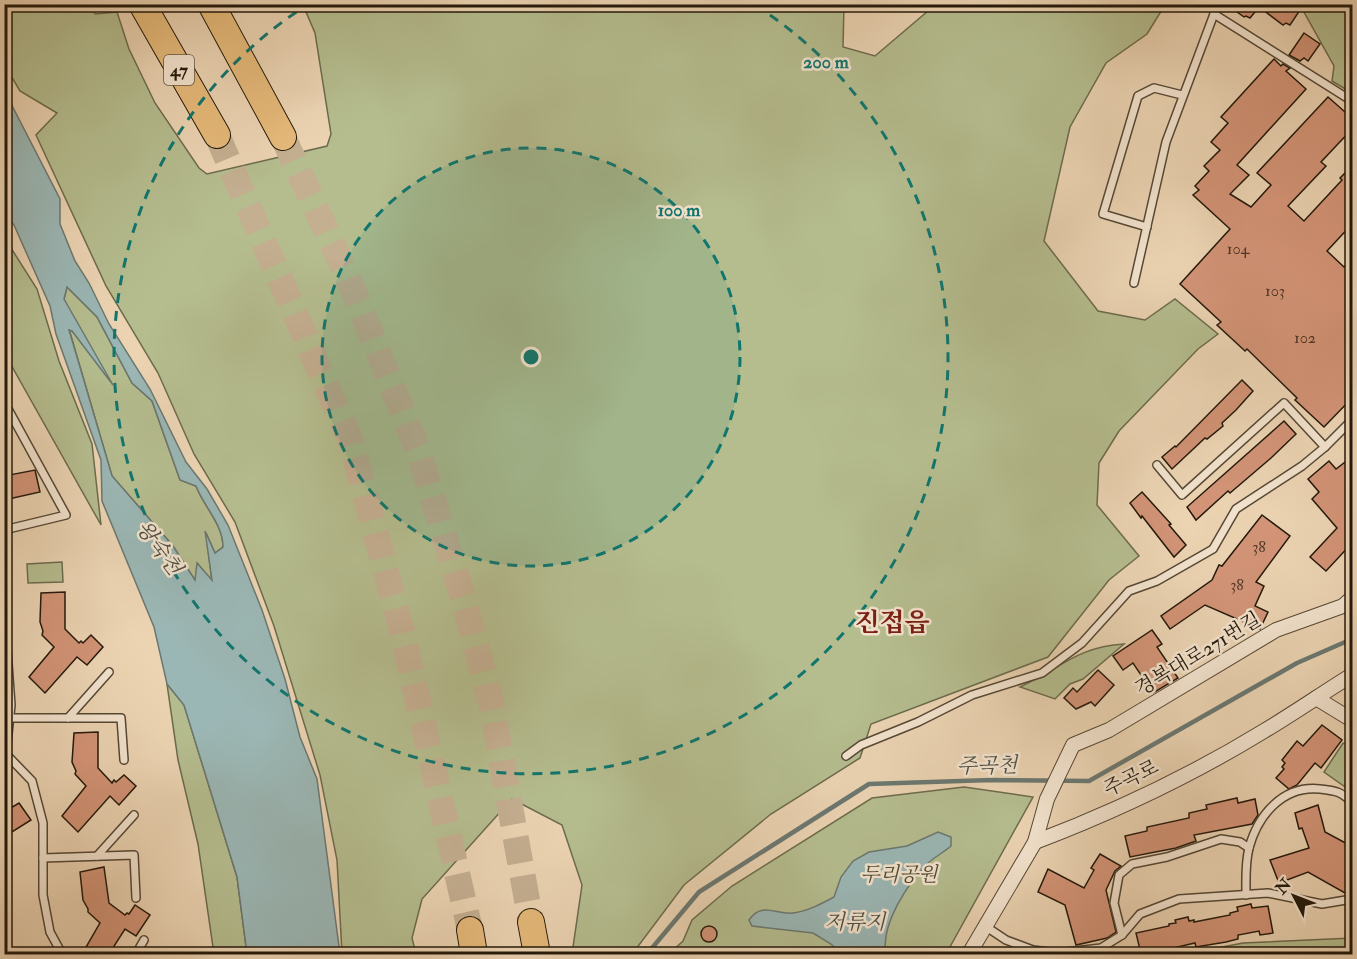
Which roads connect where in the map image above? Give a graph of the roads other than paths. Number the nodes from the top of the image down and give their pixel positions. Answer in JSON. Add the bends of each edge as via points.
{"nodes":[{"id":1,"x":142,"y":4,"type":"edge"},
{"id":2,"x":211,"y":4,"type":"edge"},
{"id":3,"x":1219,"y":4,"type":"edge"},
{"id":4,"x":1214,"y":14,"type":"junction"},
{"id":5,"x":1182,"y":95,"type":"junction"},
{"id":6,"x":1353,"y":101,"type":"edge"},
{"id":7,"x":217,"y":135,"type":"tunnel mouth"},
{"id":8,"x":283,"y":137,"type":"tunnel mouth"},
{"id":9,"x":1147,"y":227,"type":"junction"},
{"id":10,"x":1134,"y":283,"type":"dead end"},
{"id":11,"x":8,"y":409,"type":"dead end"},
{"id":12,"x":1353,"y":420,"type":"edge"},
{"id":13,"x":1325,"y":447,"type":"junction"},
{"id":14,"x":1157,"y":465,"type":"dead end"},
{"id":15,"x":4,"y":530,"type":"edge"},
{"id":16,"x":1353,"y":598,"type":"edge"},
{"id":17,"x":4,"y":642,"type":"edge"},
{"id":18,"x":108,"y":672,"type":"dead end"},
{"id":19,"x":1353,"y":675,"type":"edge"},
{"id":20,"x":1316,"y":698,"type":"junction"},
{"id":21,"x":10,"y":718,"type":"junction"},
{"id":22,"x":68,"y":718,"type":"junction"},
{"id":23,"x":1353,"y":720,"type":"edge"},
{"id":24,"x":5,"y":752,"type":"edge"},
{"id":25,"x":846,"y":756,"type":"dead end"},
{"id":26,"x":124,"y":760,"type":"dead end"},
{"id":27,"x":1353,"y":802,"type":"edge"},
{"id":28,"x":134,"y":815,"type":"dead end"},
{"id":29,"x":1035,"y":842,"type":"junction"},
{"id":30,"x":1249,"y":848,"type":"junction"},
{"id":31,"x":97,"y":856,"type":"junction"},
{"id":32,"x":44,"y":858,"type":"junction"},
{"id":33,"x":1246,"y":894,"type":"junction"},
{"id":34,"x":136,"y":898,"type":"dead end"},
{"id":35,"x":1353,"y":899,"type":"edge"},
{"id":36,"x":531,"y":922,"type":"tunnel mouth"},
{"id":37,"x":986,"y":926,"type":"junction"},
{"id":38,"x":1122,"y":935,"type":"junction"},
{"id":39,"x":144,"y":940,"type":"dead end"},
{"id":40,"x":62,"y":954,"type":"edge"},
{"id":41,"x":136,"y":954,"type":"edge"},
{"id":42,"x":537,"y":954,"type":"edge"},
{"id":43,"x":969,"y":954,"type":"edge"}],
"edges":[{"from":1,"to":7,"type":"highway","number":"47"},
{"from":2,"to":8,"type":"highway"},
{"from":3,"to":4,"type":"lane"},
{"from":4,"to":5,"type":"lane"},
{"from":4,"to":6,"type":"lane"},
{"from":5,"to":9,"type":"lane","via":[[1166,142]]},
{"from":5,"to":9,"type":"lane","via":[[1154,88],[1138,96],[1103,214]]},
{"from":9,"to":10,"type":"lane"},
{"from":11,"to":15,"type":"lane","via":[[66,515]]},
{"from":12,"to":13,"type":"lane"},
{"from":13,"to":14,"type":"lane","via":[[1284,403],[1182,495]]},
{"from":13,"to":25,"type":"lane","via":[[1236,510],[1213,549],[1157,581],[1129,591],[1082,642],[1042,673],[972,695]]},
{"from":16,"to":29,"type":"street","name":"경복대로271번길","via":[[1343,606],[1276,630],[1109,730],[1073,746],[1047,799]]},
{"from":17,"to":21,"type":"lane"},
{"from":18,"to":22,"type":"lane"},
{"from":19,"to":20,"type":"street","name":"주곡로"},
{"from":20,"to":23,"type":"street"},
{"from":20,"to":29,"type":"street","name":"주곡로","via":[[1209,762]]},
{"from":21,"to":22,"type":"lane"},
{"from":21,"to":24,"type":"lane"},
{"from":22,"to":26,"type":"lane","via":[[121,718]]},
{"from":24,"to":32,"type":"lane","via":[[33,781],[43,823]]},
{"from":27,"to":30,"type":"lane","via":[[1341,791],[1306,787],[1281,797],[1262,819]]},
{"from":28,"to":31,"type":"lane"},
{"from":29,"to":37,"type":"street"},
{"from":30,"to":33,"type":"lane"},
{"from":30,"to":38,"type":"lane","via":[[1221,839],[1132,864],[1119,875],[1114,903]]},
{"from":31,"to":32,"type":"lane"},
{"from":31,"to":34,"type":"lane","via":[[134,855]]},
{"from":32,"to":40,"type":"lane","via":[[43,895],[50,932]]},
{"from":33,"to":35,"type":"lane","via":[[1268,893],[1322,904]]},
{"from":33,"to":38,"type":"lane","via":[[1179,899],[1140,914]]},
{"from":36,"to":42,"type":"highway"},
{"from":37,"to":38,"type":"lane","via":[[1006,940],[1033,950],[1057,953],[1101,948]]},
{"from":37,"to":43,"type":"street"},
{"from":39,"to":41,"type":"lane"}]}
